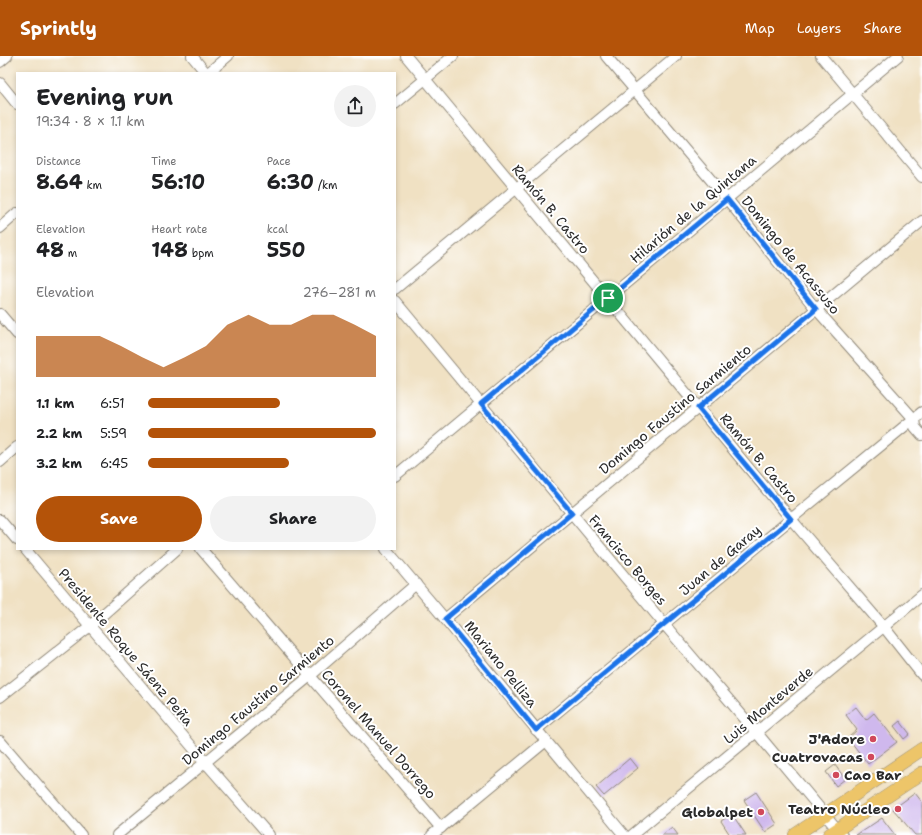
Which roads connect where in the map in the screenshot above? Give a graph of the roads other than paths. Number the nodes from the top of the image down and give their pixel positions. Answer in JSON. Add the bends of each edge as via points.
{"nodes":[{"id":1,"x":7,"y":56,"type":"edge"},
{"id":2,"x":192,"y":56,"type":"edge"},
{"id":3,"x":228,"y":56,"type":"edge"},
{"id":4,"x":406,"y":56,"type":"edge"},
{"id":5,"x":453,"y":56,"type":"edge"},
{"id":6,"x":606,"y":56,"type":"edge"},
{"id":7,"x":676,"y":56,"type":"edge"},
{"id":8,"x":821,"y":56,"type":"edge"},
{"id":9,"x":898,"y":56,"type":"edge"},
{"id":10,"x":0,"y":62,"type":"edge"},
{"id":11,"x":206,"y":72,"type":"edge"},
{"id":12,"x":208,"y":72,"type":"edge"},
{"id":13,"x":425,"y":79,"type":"junction"},
{"id":14,"x":0,"y":83,"type":"edge"},
{"id":15,"x":635,"y":90,"type":"junction"},
{"id":16,"x":852,"y":94,"type":"junction"},
{"id":17,"x":16,"y":103,"type":"edge"},
{"id":18,"x":396,"y":103,"type":"edge"},
{"id":19,"x":922,"y":177,"type":"edge"},
{"id":20,"x":516,"y":188,"type":"junction"},
{"id":21,"x":727,"y":199,"type":"junction"},
{"id":22,"x":16,"y":215,"type":"edge"},
{"id":23,"x":922,"y":221,"type":"edge"},
{"id":24,"x":0,"y":228,"type":"edge"},
{"id":25,"x":396,"y":288,"type":"edge"},
{"id":26,"x":608,"y":298,"type":"junction"},
{"id":27,"x":396,"y":302,"type":"edge"},
{"id":28,"x":816,"y":309,"type":"junction"},
{"id":29,"x":0,"y":314,"type":"edge"},
{"id":30,"x":16,"y":333,"type":"edge"},
{"id":31,"x":481,"y":404,"type":"junction"},
{"id":32,"x":698,"y":408,"type":"junction"},
{"id":33,"x":918,"y":416,"type":"edge"},
{"id":34,"x":922,"y":435,"type":"edge"},
{"id":35,"x":16,"y":449,"type":"edge"},
{"id":36,"x":0,"y":462,"type":"edge"},
{"id":37,"x":396,"y":475,"type":"edge"},
{"id":38,"x":572,"y":513,"type":"junction"},
{"id":39,"x":791,"y":519,"type":"junction"},
{"id":40,"x":0,"y":520,"type":"edge"},
{"id":41,"x":16,"y":539,"type":"edge"},
{"id":42,"x":26,"y":550,"type":"edge"},
{"id":43,"x":176,"y":550,"type":"edge"},
{"id":44,"x":202,"y":550,"type":"edge"},
{"id":45,"x":387,"y":550,"type":"edge"},
{"id":46,"x":416,"y":584,"type":"junction"},
{"id":47,"x":922,"y":595,"type":"edge"},
{"id":48,"x":445,"y":619,"type":"junction"},
{"id":49,"x":664,"y":624,"type":"junction"},
{"id":50,"x":90,"y":626,"type":"junction"},
{"id":51,"x":884,"y":627,"type":"junction"},
{"id":52,"x":922,"y":675,"type":"edge"},
{"id":53,"x":310,"y":676,"type":"junction"},
{"id":54,"x":0,"y":697,"type":"edge"},
{"id":55,"x":536,"y":730,"type":"junction"},
{"id":56,"x":757,"y":732,"type":"junction"},
{"id":57,"x":0,"y":741,"type":"edge"},
{"id":58,"x":546,"y":741,"type":"junction"},
{"id":59,"x":922,"y":749,"type":"edge"},
{"id":60,"x":205,"y":762,"type":"junction"},
{"id":61,"x":922,"y":773,"type":"edge"},
{"id":62,"x":825,"y":815,"type":"junction"},
{"id":63,"x":441,"y":828,"type":"junction"},
{"id":64,"x":836,"y":833,"type":"edge"},
{"id":65,"x":81,"y":835,"type":"edge"},
{"id":66,"x":117,"y":835,"type":"edge"},
{"id":67,"x":269,"y":835,"type":"edge"},
{"id":68,"x":432,"y":835,"type":"edge"},
{"id":69,"x":624,"y":835,"type":"edge"},
{"id":70,"x":632,"y":835,"type":"edge"},
{"id":71,"x":795,"y":835,"type":"edge"}],
"edges":[{"from":1,"to":10,"type":"street"},
{"from":2,"to":11,"type":"street"},
{"from":3,"to":12,"type":"street"},
{"from":4,"to":13,"type":"street","name":"Ramón B. Castro"},
{"from":5,"to":13,"type":"street"},
{"from":6,"to":15,"type":"street","name":"Domingo de Acassuso"},
{"from":7,"to":15,"type":"street"},
{"from":8,"to":16,"type":"street"},
{"from":9,"to":16,"type":"street","name":"Hilarión de la Quintana"},
{"from":13,"to":18,"type":"street"},
{"from":13,"to":20,"type":"street","name":"Ramón B. Castro"},
{"from":14,"to":17,"type":"street"},
{"from":15,"to":20,"type":"street"},
{"from":15,"to":21,"type":"street","name":"Domingo de Acassuso"},
{"from":16,"to":19,"type":"street"},
{"from":16,"to":21,"type":"street","name":"Hilarión de la Quintana"},
{"from":20,"to":25,"type":"street"},
{"from":20,"to":26,"type":"street","name":"Ramón B. Castro"},
{"from":21,"to":26,"type":"street","name":"Hilarión de la Quintana"},
{"from":21,"to":28,"type":"street","name":"Domingo de Acassuso"},
{"from":22,"to":24,"type":"street"},
{"from":23,"to":28,"type":"street","name":"Domingo Faustino Sarmiento"},
{"from":26,"to":31,"type":"street","name":"Hilarión de la Quintana"},
{"from":26,"to":32,"type":"street","name":"Ramón B. Castro"},
{"from":27,"to":31,"type":"street","name":"Francisco Borges"},
{"from":28,"to":32,"type":"street","name":"Domingo Faustino Sarmiento"},
{"from":28,"to":33,"type":"street","name":"Domingo de Acassuso"},
{"from":29,"to":30,"type":"street"},
{"from":31,"to":37,"type":"street","name":"Hilarión de la Quintana"},
{"from":31,"to":38,"type":"street","name":"Francisco Borges"},
{"from":32,"to":38,"type":"street","name":"Domingo Faustino Sarmiento"},
{"from":32,"to":39,"type":"street","name":"Ramón B. Castro"},
{"from":33,"to":34,"type":"street","name":"Domingo de Acassuso","via":[[915,427]]},
{"from":33,"to":39,"type":"street","name":"Juan de Garay"},
{"from":35,"to":36,"type":"street"},
{"from":38,"to":48,"type":"street","name":"Domingo Faustino Sarmiento"},
{"from":38,"to":49,"type":"street","name":"Francisco Borges"},
{"from":39,"to":49,"type":"street","name":"Juan de Garay"},
{"from":39,"to":51,"type":"street","name":"Ramón B. Castro"},
{"from":40,"to":41,"type":"street"},
{"from":42,"to":50,"type":"street","name":"Presidente Roque Sáenz Peña"},
{"from":43,"to":50,"type":"street"},
{"from":44,"to":53,"type":"street","name":"Coronel Manuel Dorrego"},
{"from":45,"to":46,"type":"street","name":"Mariano Pelliza"},
{"from":46,"to":48,"type":"street","name":"Mariano Pelliza"},
{"from":46,"to":53,"type":"street","name":"Domingo Faustino Sarmiento"},
{"from":47,"to":51,"type":"street","name":"Luis Monteverde"},
{"from":48,"to":55,"type":"street","name":"Mariano Pelliza"},
{"from":49,"to":55,"type":"street","name":"Juan de Garay"},
{"from":49,"to":56,"type":"street","name":"Francisco Borges"},
{"from":50,"to":54,"type":"street"},
{"from":50,"to":60,"type":"street","name":"Presidente Roque Sáenz Peña"},
{"from":51,"to":52,"type":"street","name":"Ramón B. Castro"},
{"from":51,"to":56,"type":"street","name":"Luis Monteverde"},
{"from":53,"to":60,"type":"street","name":"Domingo Faustino Sarmiento"},
{"from":53,"to":63,"type":"street","name":"Coronel Manuel Dorrego"},
{"from":55,"to":58,"type":"street","name":"Mariano Pelliza"},
{"from":56,"to":62,"type":"street","name":"Francisco Borges"},
{"from":56,"to":70,"type":"street","name":"Luis Monteverde"},
{"from":57,"to":65,"type":"street"},
{"from":58,"to":63,"type":"street"},
{"from":58,"to":69,"type":"street","name":"Mariano Pelliza"},
{"from":59,"to":62,"type":"main road"},
{"from":60,"to":66,"type":"street","name":"Domingo Faustino Sarmiento"},
{"from":60,"to":67,"type":"street","name":"Presidente Roque Sáenz Peña"},
{"from":61,"to":64,"type":"main road"},
{"from":62,"to":64,"type":"street","name":"Francisco Borges"},
{"from":62,"to":71,"type":"main road"},
{"from":63,"to":68,"type":"street"}]}
